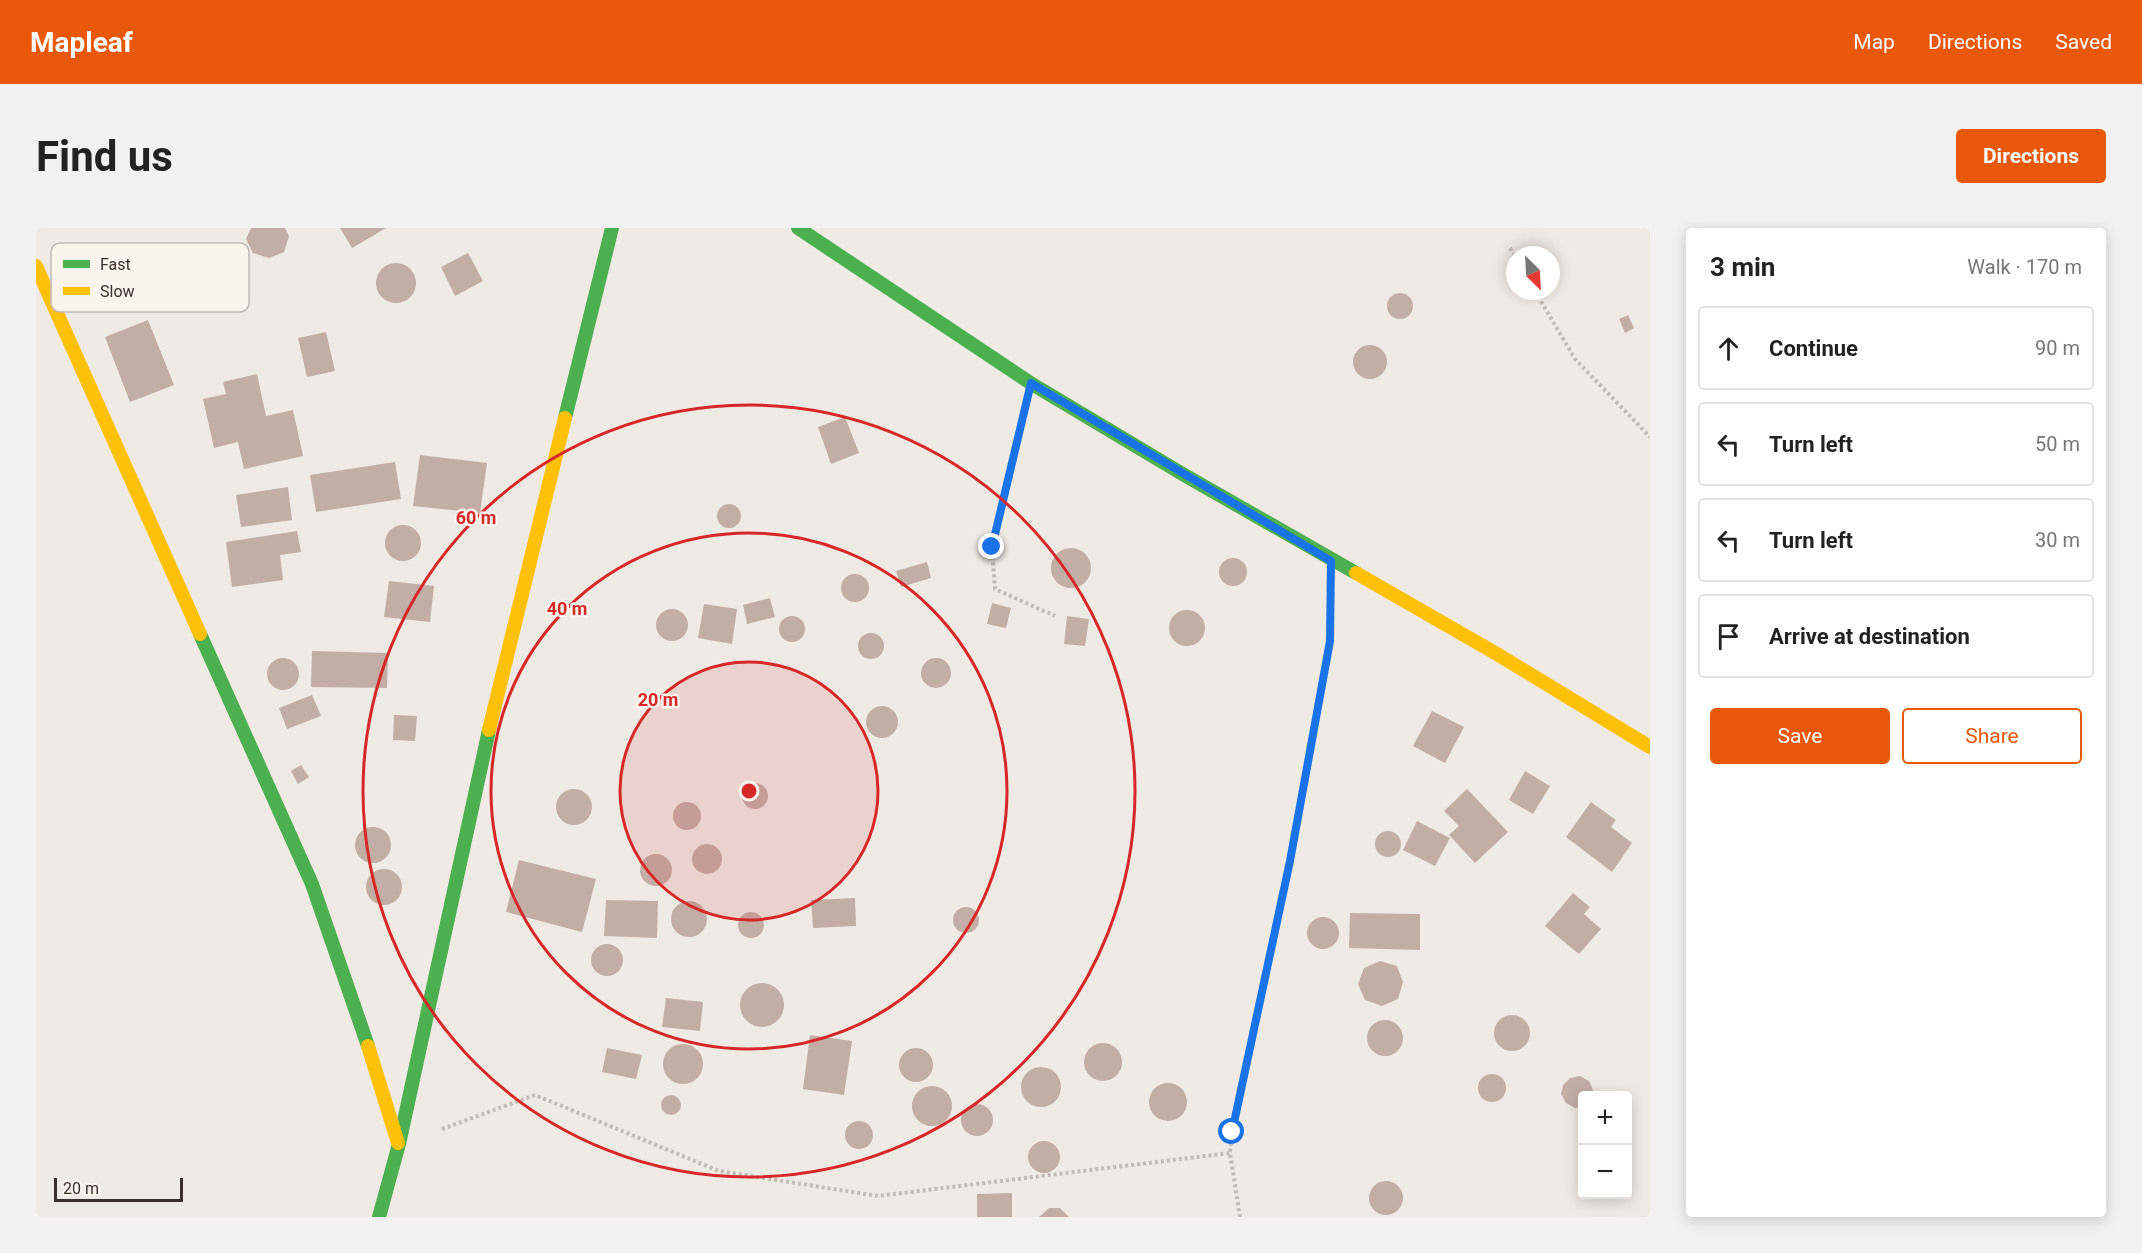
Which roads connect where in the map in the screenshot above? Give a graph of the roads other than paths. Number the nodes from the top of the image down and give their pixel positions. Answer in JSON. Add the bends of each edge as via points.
{"nodes":[{"id":1,"x":612,"y":228,"type":"edge"},
{"id":2,"x":798,"y":228,"type":"edge"},
{"id":3,"x":36,"y":266,"type":"edge"},
{"id":4,"x":51,"y":300,"type":"edge"},
{"id":5,"x":57,"y":312,"type":"edge"},
{"id":6,"x":1650,"y":747,"type":"edge"},
{"id":7,"x":399,"y":1144,"type":"junction"},
{"id":8,"x":379,"y":1217,"type":"edge"}],
"edges":[{"from":1,"to":7,"type":"street","via":[[489,729]]},
{"from":2,"to":6,"type":"street","via":[[1031,383]]},
{"from":3,"to":4,"type":"street"},
{"from":5,"to":7,"type":"street","via":[[312,884]]},
{"from":7,"to":8,"type":"street"}]}
